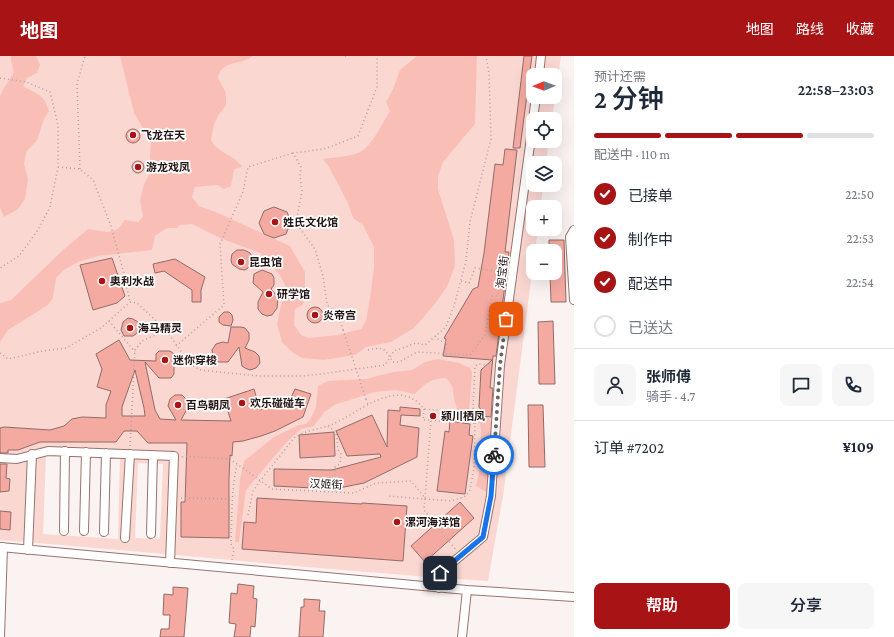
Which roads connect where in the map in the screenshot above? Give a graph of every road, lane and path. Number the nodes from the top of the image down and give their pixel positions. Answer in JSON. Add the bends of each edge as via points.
{"nodes":[{"id":1,"x":85,"y":56,"type":"edge"},
{"id":2,"x":377,"y":56,"type":"edge"},
{"id":3,"x":486,"y":56,"type":"edge"},
{"id":4,"x":541,"y":56,"type":"edge"},
{"id":5,"x":540,"y":68,"type":"edge"},
{"id":6,"x":0,"y":77,"type":"edge"},
{"id":7,"x":530,"y":148,"type":"edge"},
{"id":8,"x":293,"y":153,"type":"junction"},
{"id":9,"x":58,"y":167,"type":"junction"},
{"id":10,"x":80,"y":169,"type":"junction"},
{"id":11,"x":574,"y":230,"type":"edge"},
{"id":12,"x":0,"y":268,"type":"edge"},
{"id":13,"x":461,"y":282,"type":"junction"},
{"id":14,"x":574,"y":300,"type":"edge"},
{"id":15,"x":130,"y":302,"type":"junction"},
{"id":16,"x":109,"y":320,"type":"junction"},
{"id":17,"x":166,"y":330,"type":"junction"},
{"id":18,"x":435,"y":336,"type":"junction"},
{"id":19,"x":176,"y":346,"type":"junction"},
{"id":20,"x":368,"y":350,"type":"dead end"},
{"id":21,"x":134,"y":352,"type":"junction"},
{"id":22,"x":0,"y":353,"type":"edge"},
{"id":23,"x":445,"y":353,"type":"junction"},
{"id":24,"x":500,"y":365,"type":"junction"},
{"id":25,"x":368,"y":404,"type":"junction"},
{"id":26,"x":424,"y":409,"type":"junction"},
{"id":27,"x":442,"y":410,"type":"junction"},
{"id":28,"x":431,"y":420,"type":"junction"},
{"id":29,"x":475,"y":424,"type":"junction"},
{"id":30,"x":328,"y":426,"type":"junction"},
{"id":31,"x":65,"y":452,"type":"junction"},
{"id":32,"x":86,"y":452,"type":"junction"},
{"id":33,"x":106,"y":453,"type":"junction"},
{"id":34,"x":32,"y":454,"type":"junction"},
{"id":35,"x":130,"y":454,"type":"junction"},
{"id":36,"x":153,"y":455,"type":"junction"},
{"id":37,"x":0,"y":458,"type":"edge"},
{"id":38,"x":174,"y":462,"type":"junction"},
{"id":39,"x":238,"y":465,"type":"junction"},
{"id":40,"x":260,"y":481,"type":"junction"},
{"id":41,"x":335,"y":492,"type":"junction"},
{"id":42,"x":388,"y":496,"type":"dead end"},
{"id":43,"x":173,"y":498,"type":"junction"},
{"id":44,"x":425,"y":498,"type":"junction"},
{"id":45,"x":233,"y":500,"type":"junction"},
{"id":46,"x":248,"y":515,"type":"dead end"},
{"id":47,"x":64,"y":530,"type":"dead end"},
{"id":48,"x":84,"y":531,"type":"dead end"},
{"id":49,"x":104,"y":532,"type":"dead end"},
{"id":50,"x":151,"y":534,"type":"dead end"},
{"id":51,"x":125,"y":538,"type":"dead end"},
{"id":52,"x":1,"y":547,"type":"edge"},
{"id":53,"x":28,"y":550,"type":"junction"},
{"id":54,"x":461,"y":556,"type":"junction"},
{"id":55,"x":170,"y":563,"type":"junction"},
{"id":56,"x":232,"y":569,"type":"junction"},
{"id":57,"x":439,"y":588,"type":"junction"},
{"id":58,"x":467,"y":590,"type":"junction"},
{"id":59,"x":574,"y":598,"type":"edge"},
{"id":60,"x":0,"y":637,"type":"edge"},
{"id":61,"x":462,"y":637,"type":"edge"}],
"edges":[{"from":1,"to":10,"type":"path","via":[[77,84]]},
{"from":2,"to":8,"type":"path","via":[[377,87],[358,136],[324,149]]},
{"from":3,"to":13,"type":"path","via":[[490,88],[491,139],[470,222]]},
{"from":4,"to":5,"type":"street"},
{"from":6,"to":9,"type":"path","via":[[26,82],[50,92],[58,125]]},
{"from":7,"to":24,"type":"street","name":"淘宝街"},
{"from":8,"to":19,"type":"path","via":[[248,167],[243,192],[220,244],[224,305]]},
{"from":8,"to":25,"type":"path","bridge":true,"via":[[301,167],[302,191],[296,222],[315,249],[327,304],[341,323]]},
{"from":9,"to":10,"type":"path"},
{"from":9,"to":12,"type":"path","via":[[50,207],[38,230],[19,256]]},
{"from":10,"to":15,"type":"path","via":[[93,180],[111,226]]},
{"from":11,"to":14,"type":"street","via":[[570,237]]},
{"from":13,"to":18,"type":"path","via":[[446,327]]},
{"from":13,"to":23,"type":"path","via":[[469,283],[475,268],[500,272],[498,296],[492,296],[485,335],[470,355]]},
{"from":15,"to":16,"type":"path"},
{"from":15,"to":17,"type":"path","via":[[137,303]]},
{"from":16,"to":21,"type":"path"},
{"from":16,"to":22,"type":"path","via":[[101,328],[66,348],[8,360]]},
{"from":17,"to":19,"type":"path"},
{"from":17,"to":21,"type":"path","via":[[142,341]]},
{"from":18,"to":19,"type":"path","via":[[425,345],[416,343],[394,351],[385,365],[302,376],[258,376],[200,370],[190,364]]},
{"from":18,"to":23,"type":"path","via":[[440,341],[447,342]]},
{"from":20,"to":23,"type":"path","bridge":true,"via":[[378,347],[385,349],[394,362],[417,352]]},
{"from":21,"to":35,"type":"path"},
{"from":24,"to":29,"type":"path","via":[[476,366],[473,408],[476,413]]},
{"from":24,"to":54,"type":"street","name":"淘宝街","via":[[491,496],[483,537]]},
{"from":25,"to":26,"type":"path","via":[[391,395],[410,397]]},
{"from":25,"to":30,"type":"path"},
{"from":26,"to":27,"type":"path"},
{"from":26,"to":28,"type":"path","via":[[423,420]]},
{"from":27,"to":28,"type":"path","via":[[441,421]]},
{"from":27,"to":29,"type":"path","via":[[457,413]]},
{"from":28,"to":44,"type":"path"},
{"from":29,"to":44,"type":"path","via":[[474,468],[470,490],[466,496],[451,501]]},
{"from":30,"to":40,"type":"path","via":[[294,438]]},
{"from":30,"to":41,"type":"path","via":[[334,431],[341,454],[340,464],[335,467]]},
{"from":31,"to":32,"type":"street"},
{"from":31,"to":34,"type":"street","via":[[48,451]]},
{"from":31,"to":47,"type":"street"},
{"from":32,"to":33,"type":"street"},
{"from":32,"to":48,"type":"street"},
{"from":33,"to":35,"type":"street"},
{"from":33,"to":49,"type":"street"},
{"from":34,"to":37,"type":"street","via":[[17,459]]},
{"from":34,"to":53,"type":"street"},
{"from":35,"to":36,"type":"street"},
{"from":35,"to":51,"type":"street"},
{"from":36,"to":38,"type":"street","via":[[174,456]]},
{"from":36,"to":50,"type":"street"},
{"from":38,"to":39,"type":"path","via":[[184,456],[230,459]]},
{"from":38,"to":43,"type":"street"},
{"from":39,"to":40,"type":"path","name":"汉姬街"},
{"from":39,"to":45,"type":"path"},
{"from":40,"to":41,"type":"path","name":"汉姬街","via":[[272,489]]},
{"from":40,"to":46,"type":"path","via":[[253,491]]},
{"from":41,"to":44,"type":"path","name":"汉姬街","via":[[354,493],[376,483],[412,481]]},
{"from":42,"to":44,"type":"path"},
{"from":43,"to":45,"type":"path"},
{"from":43,"to":55,"type":"street"},
{"from":44,"to":54,"type":"path","via":[[424,510]]},
{"from":45,"to":56,"type":"path"},
{"from":52,"to":53,"type":"street"},
{"from":52,"to":60,"type":"street"},
{"from":53,"to":55,"type":"street"},
{"from":54,"to":57,"type":"street","name":"淘宝街","via":[[440,573]]},
{"from":55,"to":56,"type":"street"},
{"from":56,"to":57,"type":"street"},
{"from":57,"to":58,"type":"street"},
{"from":58,"to":59,"type":"street"},
{"from":58,"to":61,"type":"street"}]}
